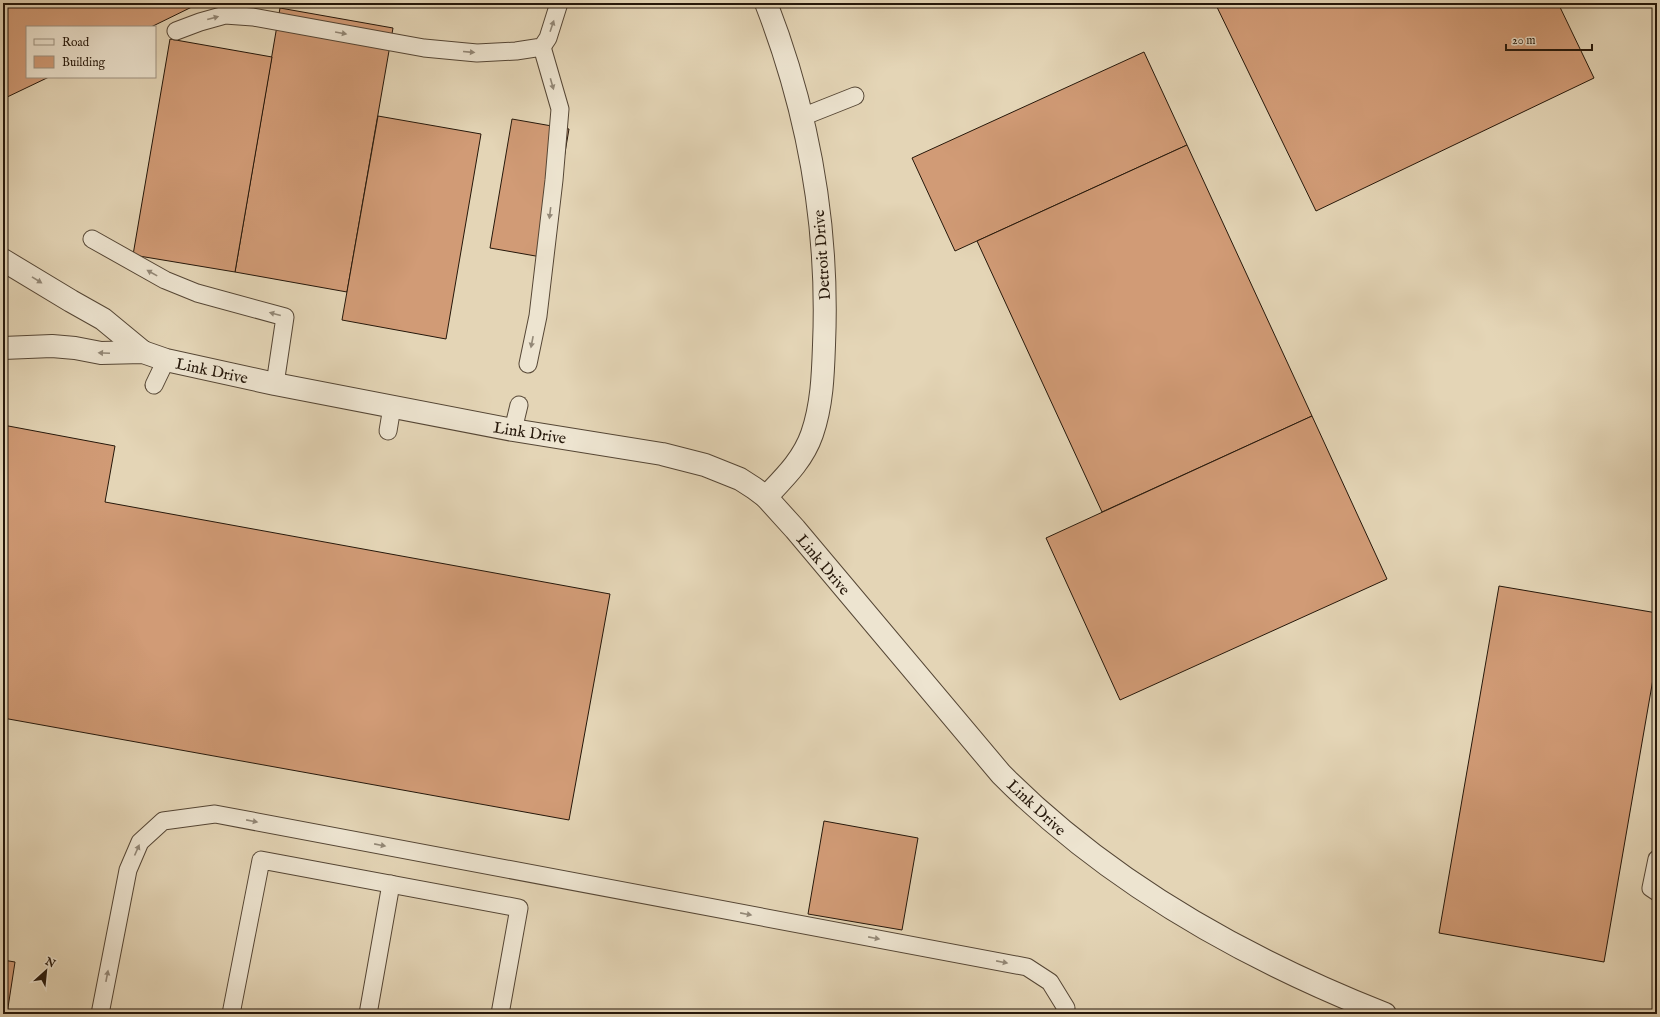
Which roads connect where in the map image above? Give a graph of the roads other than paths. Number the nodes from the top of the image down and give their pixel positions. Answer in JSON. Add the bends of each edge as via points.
{"nodes":[{"id":1,"x":559,"y":3,"type":"edge"},
{"id":2,"x":766,"y":3,"type":"edge"},
{"id":3,"x":176,"y":31,"type":"dead end"},
{"id":4,"x":542,"y":47,"type":"junction"},
{"id":5,"x":855,"y":96,"type":"dead end"},
{"id":6,"x":802,"y":117,"type":"junction"},
{"id":7,"x":92,"y":239,"type":"dead end"},
{"id":8,"x":3,"y":260,"type":"edge"},
{"id":9,"x":3,"y":348,"type":"edge"},
{"id":10,"x":143,"y":352,"type":"junction"},
{"id":11,"x":166,"y":360,"type":"junction"},
{"id":12,"x":528,"y":364,"type":"dead end"},
{"id":13,"x":275,"y":384,"type":"junction"},
{"id":14,"x":154,"y":385,"type":"dead end"},
{"id":15,"x":519,"y":405,"type":"dead end"},
{"id":16,"x":392,"y":407,"type":"junction"},
{"id":17,"x":513,"y":430,"type":"junction"},
{"id":18,"x":388,"y":431,"type":"dead end"},
{"id":19,"x":766,"y":497,"type":"junction"},
{"id":20,"x":1657,"y":859,"type":"edge"},
{"id":21,"x":391,"y":884,"type":"junction"},
{"id":22,"x":1657,"y":892,"type":"edge"},
{"id":23,"x":100,"y":1014,"type":"edge"},
{"id":24,"x":231,"y":1014,"type":"edge"},
{"id":25,"x":368,"y":1014,"type":"edge"},
{"id":26,"x":500,"y":1014,"type":"edge"},
{"id":27,"x":1065,"y":1014,"type":"edge"},
{"id":28,"x":1385,"y":1014,"type":"edge"}],
"edges":[{"from":4,"to":1,"type":"lane","one_way":true,"via":[[551,31]]},
{"from":2,"to":6,"type":"street","name":"Detroit Drive","via":[[780,40]]},
{"from":3,"to":4,"type":"lane","one_way":true,"via":[[226,15],[253,17],[424,48],[477,53]]},
{"from":4,"to":12,"type":"lane","one_way":true,"via":[[560,109],[538,316]]},
{"from":5,"to":6,"type":"lane"},
{"from":6,"to":19,"type":"street","name":"Detroit Drive","via":[[817,200],[822,248],[825,293],[821,396],[818,416],[803,454]]},
{"from":13,"to":7,"type":"lane","one_way":true,"via":[[285,317],[197,294],[165,280]]},
{"from":8,"to":10,"type":"street","name":"Link Drive","one_way":true,"via":[[103,319]]},
{"from":10,"to":9,"type":"street","name":"Link Drive","one_way":true,"via":[[101,353],[52,346]]},
{"from":10,"to":11,"type":"street","name":"Link Drive"},
{"from":11,"to":13,"type":"street","name":"Link Drive"},
{"from":11,"to":14,"type":"lane"},
{"from":13,"to":16,"type":"street","name":"Link Drive"},
{"from":15,"to":17,"type":"lane"},
{"from":16,"to":17,"type":"street","name":"Link Drive"},
{"from":16,"to":18,"type":"lane"},
{"from":17,"to":19,"type":"street","name":"Link Drive","via":[[662,454],[705,465],[740,480]]},
{"from":19,"to":28,"type":"street","name":"Link Drive","via":[[1001,774],[1067,836],[1110,868],[1203,928],[1300,978]]},
{"from":20,"to":22,"type":"lane","via":[[1651,888]]},
{"from":21,"to":24,"type":"lane","via":[[261,860]]},
{"from":21,"to":25,"type":"lane"},
{"from":21,"to":26,"type":"lane","via":[[519,908]]},
{"from":23,"to":27,"type":"lane","one_way":true,"via":[[128,870],[140,842],[163,820],[215,814],[1027,967],[1050,982],[1066,1008]]}]}
